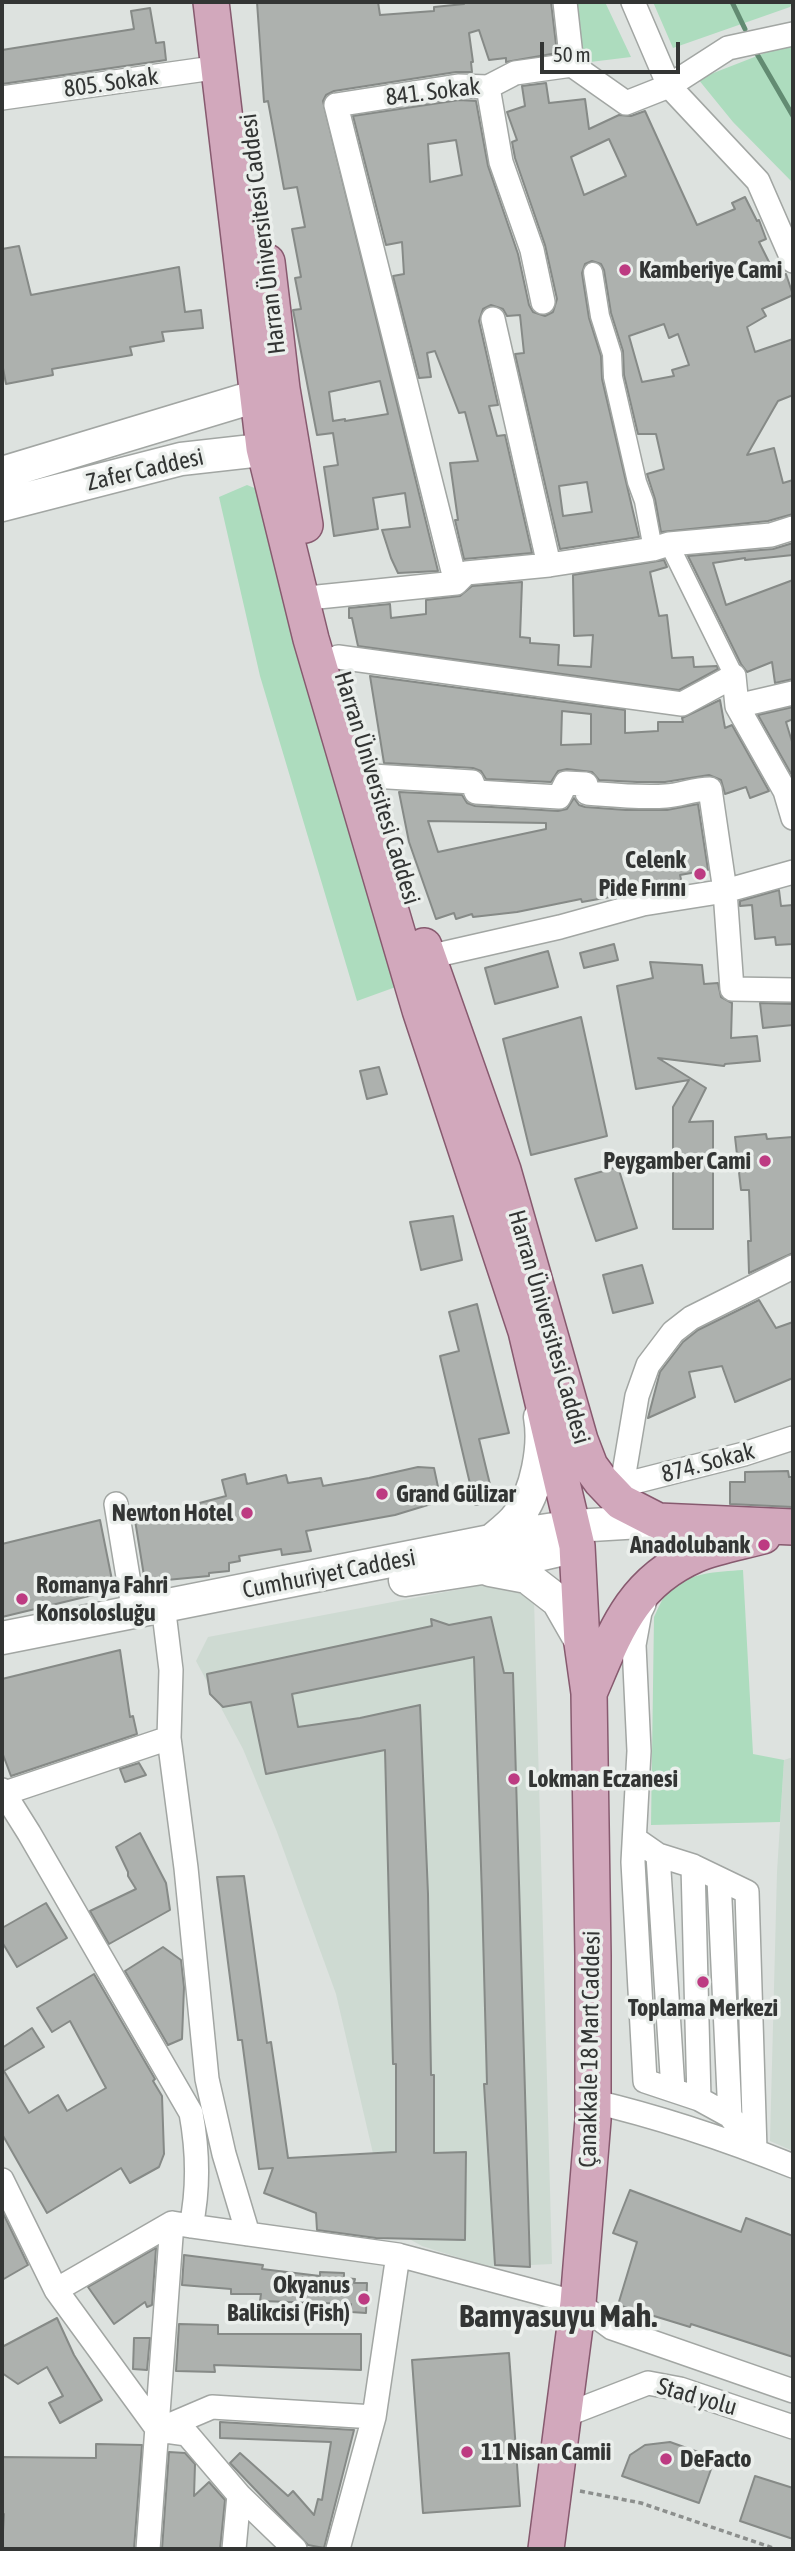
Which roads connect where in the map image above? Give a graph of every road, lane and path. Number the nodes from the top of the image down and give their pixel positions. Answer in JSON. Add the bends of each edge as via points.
{"nodes":[{"id":1,"x":211,"y":2,"type":"edge"},
{"id":2,"x":235,"y":2,"type":"edge"},
{"id":3,"x":565,"y":2,"type":"edge"},
{"id":4,"x":633,"y":2,"type":"edge"},
{"id":5,"x":793,"y":34,"type":"edge"},
{"id":6,"x":572,"y":65,"type":"junction"},
{"id":7,"x":220,"y":67,"type":"junction"},
{"id":8,"x":669,"y":86,"type":"junction"},
{"id":9,"x":488,"y":87,"type":"junction"},
{"id":10,"x":2,"y":98,"type":"edge"},
{"id":11,"x":793,"y":261,"type":"edge"},
{"id":12,"x":593,"y":272,"type":"dead end"},
{"id":13,"x":542,"y":302,"type":"dead end"},
{"id":14,"x":493,"y":319,"type":"dead end"},
{"id":15,"x":270,"y":392,"type":"junction"},
{"id":16,"x":277,"y":447,"type":"junction"},
{"id":17,"x":2,"y":473,"type":"edge"},
{"id":18,"x":2,"y":505,"type":"edge"},
{"id":19,"x":793,"y":528,"type":"edge"},
{"id":20,"x":661,"y":547,"type":"junction"},
{"id":21,"x":549,"y":565,"type":"junction"},
{"id":22,"x":456,"y":583,"type":"junction"},
{"id":23,"x":318,"y":597,"type":"junction"},
{"id":24,"x":338,"y":657,"type":"junction"},
{"id":25,"x":734,"y":676,"type":"junction"},
{"id":26,"x":793,"y":693,"type":"edge"},
{"id":27,"x":737,"y":706,"type":"junction"},
{"id":28,"x":372,"y":776,"type":"junction"},
{"id":29,"x":793,"y":818,"type":"edge"},
{"id":30,"x":793,"y":872,"type":"edge"},
{"id":31,"x":725,"y":891,"type":"junction"},
{"id":32,"x":428,"y":957,"type":"junction"},
{"id":33,"x":793,"y":990,"type":"edge"},
{"id":34,"x":793,"y":1267,"type":"edge"},
{"id":35,"x":529,"y":1339,"type":"junction"},
{"id":36,"x":793,"y":1438,"type":"edge"},
{"id":37,"x":116,"y":1504,"type":"dead end"},
{"id":38,"x":658,"y":1521,"type":"junction"},
{"id":39,"x":793,"y":1527,"type":"edge"},
{"id":40,"x":575,"y":1536,"type":"junction"},
{"id":41,"x":486,"y":1555,"type":"junction"},
{"id":42,"x":653,"y":1581,"type":"junction"},
{"id":43,"x":134,"y":1613,"type":"junction"},
{"id":44,"x":165,"y":1621,"type":"junction"},
{"id":45,"x":2,"y":1638,"type":"edge"},
{"id":46,"x":582,"y":1643,"type":"junction"},
{"id":47,"x":2,"y":1660,"type":"edge"},
{"id":48,"x":589,"y":1693,"type":"junction"},
{"id":49,"x":169,"y":1738,"type":"junction"},
{"id":50,"x":2,"y":1793,"type":"edge"},
{"id":51,"x":635,"y":1839,"type":"junction"},
{"id":52,"x":658,"y":1855,"type":"junction"},
{"id":53,"x":693,"y":1866,"type":"junction"},
{"id":54,"x":719,"y":1879,"type":"junction"},
{"id":55,"x":673,"y":2090,"type":"junction"},
{"id":56,"x":699,"y":2099,"type":"junction"},
{"id":57,"x":591,"y":2102,"type":"junction"},
{"id":58,"x":730,"y":2116,"type":"junction"},
{"id":59,"x":755,"y":2150,"type":"junction"},
{"id":60,"x":793,"y":2166,"type":"edge"},
{"id":61,"x":2,"y":2180,"type":"edge"},
{"id":62,"x":181,"y":2224,"type":"junction"},
{"id":63,"x":248,"y":2234,"type":"junction"},
{"id":64,"x":398,"y":2255,"type":"junction"},
{"id":65,"x":56,"y":2290,"type":"junction"},
{"id":66,"x":578,"y":2303,"type":"junction"},
{"id":67,"x":793,"y":2390,"type":"edge"},
{"id":68,"x":563,"y":2416,"type":"junction"},
{"id":69,"x":374,"y":2417,"type":"junction"},
{"id":70,"x":793,"y":2427,"type":"edge"},
{"id":71,"x":158,"y":2430,"type":"junction"},
{"id":72,"x":554,"y":2487,"type":"junction"},
{"id":73,"x":239,"y":2495,"type":"junction"},
{"id":74,"x":148,"y":2549,"type":"edge"},
{"id":75,"x":234,"y":2549,"type":"edge"},
{"id":76,"x":295,"y":2549,"type":"edge"},
{"id":77,"x":338,"y":2549,"type":"edge"},
{"id":78,"x":546,"y":2549,"type":"edge"},
{"id":79,"x":776,"y":2549,"type":"edge"}],
"edges":[{"from":1,"to":7,"type":"main road","name":"Harran Üniversitesi Caddesi"},
{"from":2,"to":15,"type":"main road","name":"Harran Üniversitesi Caddesi"},
{"from":3,"to":6,"type":"street"},
{"from":4,"to":8,"type":"street"},
{"from":5,"to":8,"type":"street","via":[[728,48]]},
{"from":6,"to":8,"type":"street","via":[[626,103]]},
{"from":6,"to":9,"type":"street","name":"841. Sokak","via":[[515,73]]},
{"from":7,"to":10,"type":"street","name":"805. Sokak"},
{"from":7,"to":15,"type":"main road","name":"Harran Üniversitesi Caddesi"},
{"from":8,"to":11,"type":"street","via":[[758,181]]},
{"from":9,"to":13,"type":"street","via":[[501,162],[532,250]]},
{"from":9,"to":22,"type":"street","name":"841. Sokak","via":[[458,86],[336,105]]},
{"from":12,"to":20,"type":"street","via":[[637,482]]},
{"from":14,"to":21,"type":"street"},
{"from":15,"to":16,"type":"main road","name":"Harran Üniversitesi Caddesi"},
{"from":15,"to":17,"type":"main road","name":"Zafer Caddesi"},
{"from":16,"to":18,"type":"main road","name":"Zafer Caddesi","via":[[181,460]]},
{"from":16,"to":23,"type":"main road","name":"Harran Üniversitesi Caddesi"},
{"from":16,"to":35,"type":"main road","name":"Harran Üniversitesi Caddesi","via":[[311,639],[416,996]]},
{"from":19,"to":20,"type":"street","via":[[771,535]]},
{"from":20,"to":21,"type":"street"},
{"from":20,"to":25,"type":"street"},
{"from":21,"to":22,"type":"street","via":[[466,573]]},
{"from":22,"to":23,"type":"street"},
{"from":23,"to":24,"type":"main road","name":"Harran Üniversitesi Caddesi"},
{"from":24,"to":25,"type":"street","via":[[682,704]]},
{"from":24,"to":28,"type":"main road","name":"Harran Üniversitesi Caddesi"},
{"from":25,"to":27,"type":"street"},
{"from":26,"to":27,"type":"street"},
{"from":27,"to":29,"type":"street","via":[[785,791]]},
{"from":28,"to":31,"type":"street","via":[[472,782],[476,792],[559,797],[566,783],[586,784],[587,793],[641,797],[710,789]]},
{"from":28,"to":32,"type":"main road","name":"Harran Üniversitesi Caddesi"},
{"from":30,"to":31,"type":"street"},
{"from":31,"to":32,"type":"street","via":[[643,904]]},
{"from":31,"to":33,"type":"street","via":[[732,989]]},
{"from":32,"to":38,"type":"main road","name":"Harran Üniversitesi Caddesi","via":[[503,1170],[590,1466],[621,1502]]},
{"from":34,"to":36,"type":"street","name":"874. Sokak","via":[[691,1318],[673,1332],[648,1366],[637,1396],[622,1485]]},
{"from":35,"to":40,"type":"main road","name":"Harran Üniversitesi Caddesi"},
{"from":35,"to":41,"type":"main road","via":[[542,1430],[536,1471],[527,1502]]},
{"from":37,"to":43,"type":"street"},
{"from":38,"to":39,"type":"main road"},
{"from":38,"to":40,"type":"main road","name":"Cumhuriyet Caddesi"},
{"from":39,"to":42,"type":"main road","via":[[698,1554]]},
{"from":40,"to":41,"type":"main road","name":"Cumhuriyet Caddesi"},
{"from":40,"to":46,"type":"main road","name":"Çanakkale 18 Mart Caddesi"},
{"from":41,"to":43,"type":"main road","name":"Cumhuriyet Caddesi"},
{"from":41,"to":44,"type":"main road","name":"Cumhuriyet Caddesi"},
{"from":41,"to":46,"type":"main road","via":[[527,1577],[558,1601]]},
{"from":42,"to":48,"type":"main road","via":[[619,1623]]},
{"from":42,"to":51,"type":"street","via":[[640,1612],[634,1645],[639,1751]]},
{"from":43,"to":45,"type":"main road","name":"Cumhuriyet Caddesi"},
{"from":44,"to":47,"type":"main road","name":"Cumhuriyet Caddesi"},
{"from":44,"to":49,"type":"street","via":[[171,1670]]},
{"from":46,"to":48,"type":"main road","name":"Çanakkale 18 Mart Caddesi"},
{"from":48,"to":57,"type":"main road","name":"Çanakkale 18 Mart Caddesi"},
{"from":49,"to":50,"type":"street"},
{"from":49,"to":63,"type":"street","via":[[206,2079]]},
{"from":50,"to":62,"type":"street","via":[[191,2113],[197,2148],[196,2203]]},
{"from":51,"to":52,"type":"street"},
{"from":51,"to":55,"type":"street","via":[[645,2081]]},
{"from":52,"to":53,"type":"street"},
{"from":52,"to":55,"type":"street"},
{"from":53,"to":54,"type":"street"},
{"from":53,"to":56,"type":"street"},
{"from":54,"to":58,"type":"street"},
{"from":54,"to":59,"type":"street","via":[[747,1892]]},
{"from":55,"to":56,"type":"street"},
{"from":56,"to":58,"type":"street"},
{"from":57,"to":59,"type":"street"},
{"from":57,"to":66,"type":"main road","name":"Çanakkale 18 Mart Caddesi"},
{"from":58,"to":59,"type":"street"},
{"from":59,"to":60,"type":"street"},
{"from":61,"to":65,"type":"street"},
{"from":62,"to":63,"type":"street"},
{"from":62,"to":65,"type":"street"},
{"from":62,"to":71,"type":"street"},
{"from":63,"to":64,"type":"street"},
{"from":64,"to":66,"type":"street"},
{"from":64,"to":69,"type":"street"},
{"from":65,"to":71,"type":"street"},
{"from":66,"to":67,"type":"street","via":[[612,2328]]},
{"from":66,"to":68,"type":"main road","name":"Çanakkale 18 Mart Caddesi"},
{"from":68,"to":70,"type":"street","name":"Stad yolu","via":[[648,2383],[680,2389]]},
{"from":68,"to":72,"type":"main road","name":"Çanakkale 18 Mart Caddesi"},
{"from":69,"to":71,"type":"street","via":[[212,2407]]},
{"from":69,"to":77,"type":"street"},
{"from":71,"to":73,"type":"street","via":[[187,2434]]},
{"from":71,"to":74,"type":"street"},
{"from":72,"to":78,"type":"main road","name":"Çanakkale 18 Mart Caddesi"},
{"from":72,"to":79,"type":"path","via":[[641,2503]]},
{"from":73,"to":75,"type":"street"},
{"from":73,"to":76,"type":"street"}]}
